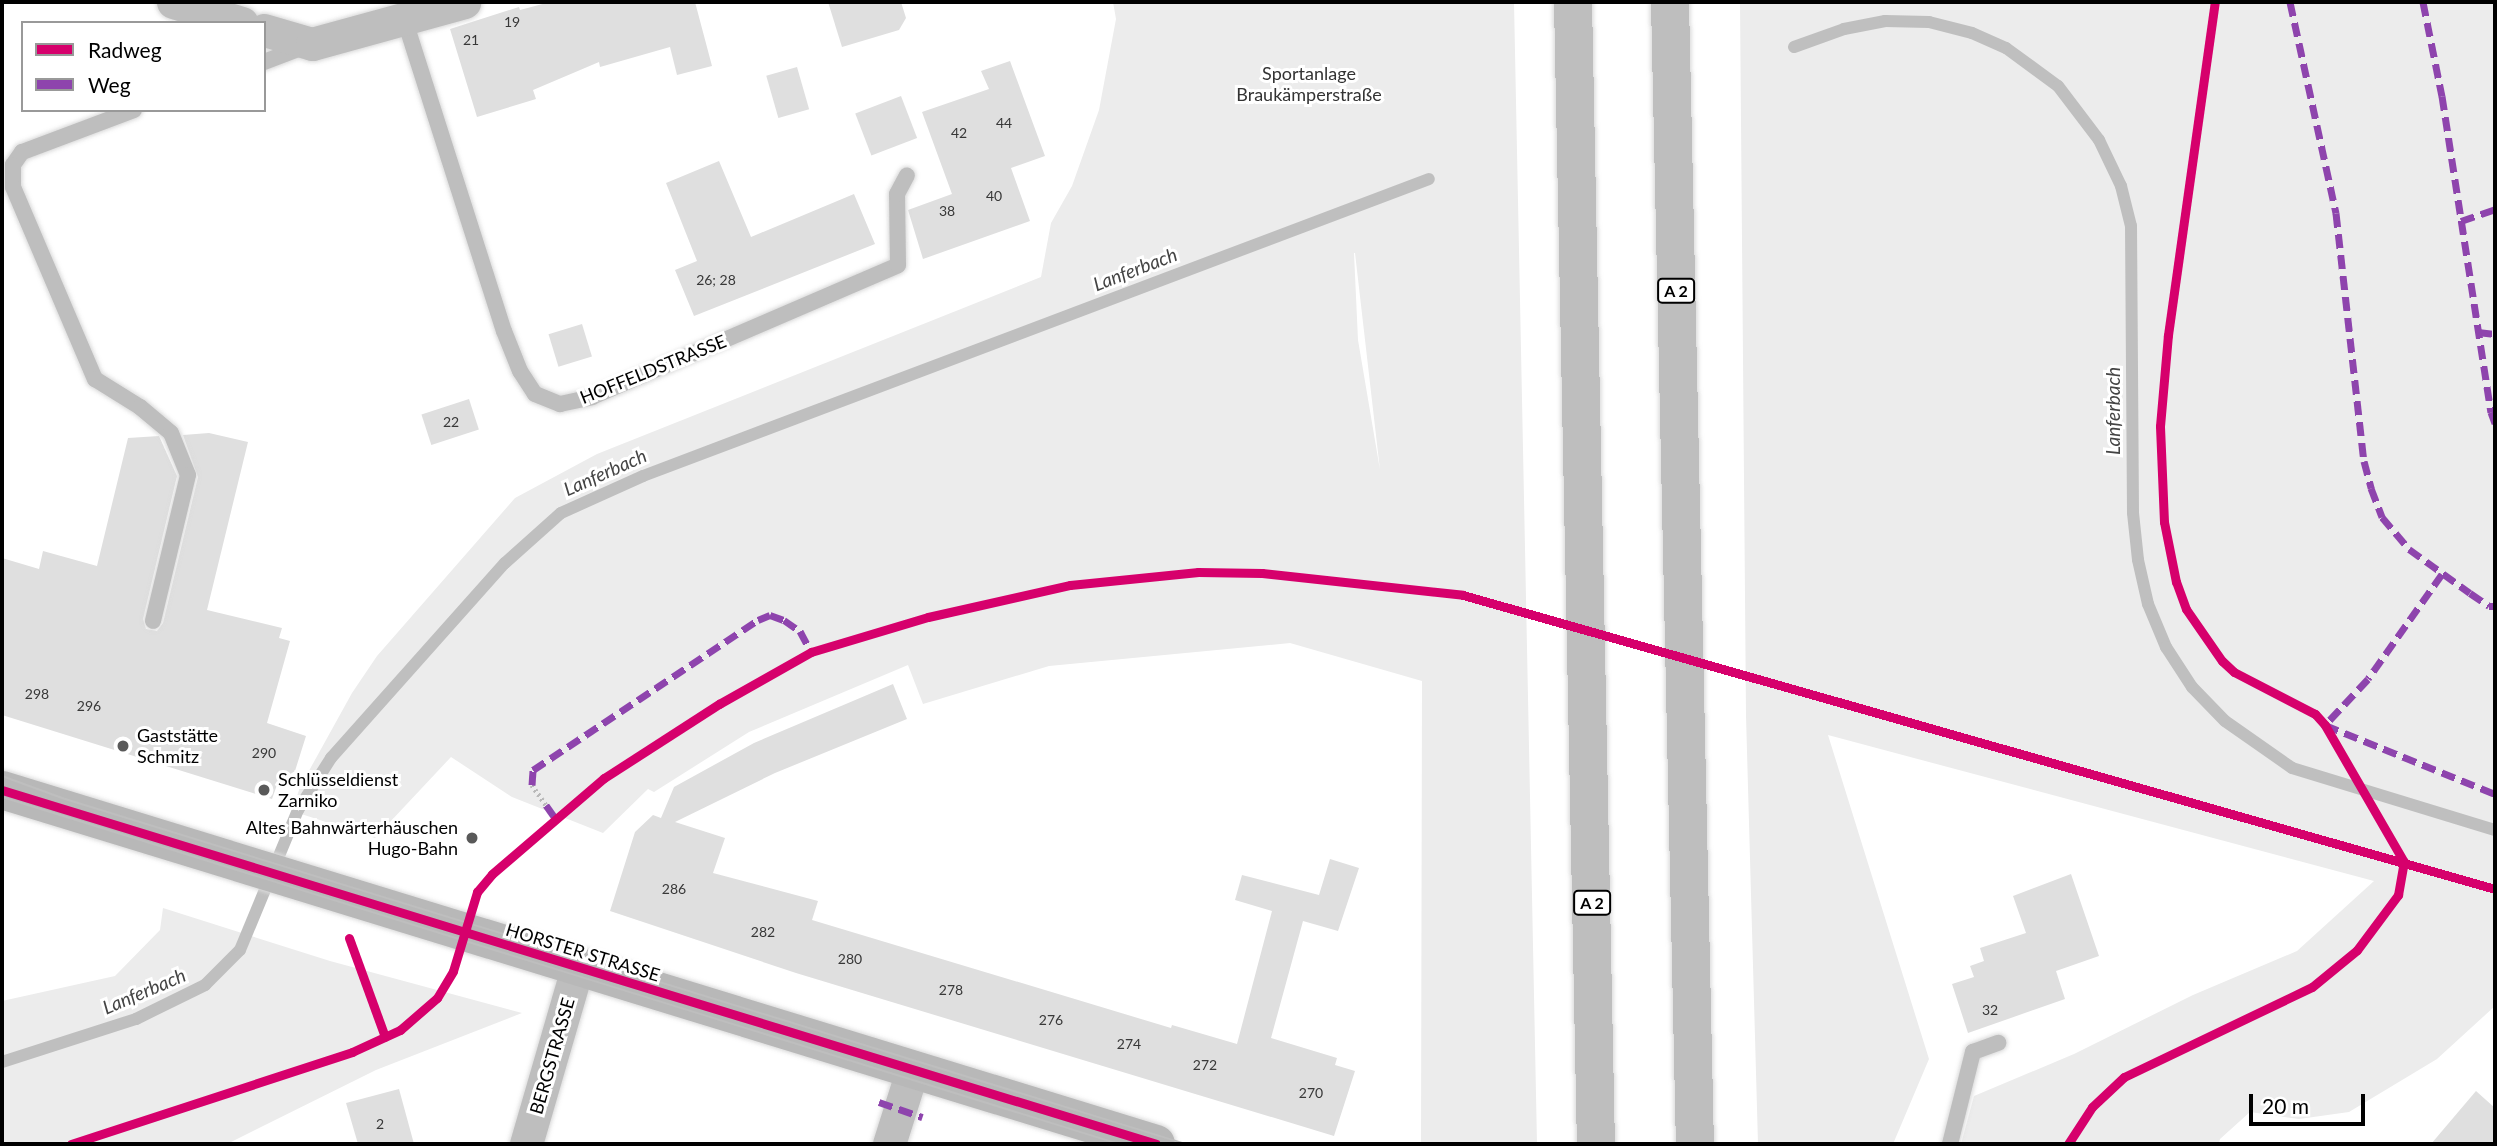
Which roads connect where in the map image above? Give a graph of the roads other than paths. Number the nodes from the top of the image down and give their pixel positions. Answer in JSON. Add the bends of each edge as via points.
{"nodes":[{"id":1,"x":173,"y":2,"type":"edge"},
{"id":2,"x":464,"y":2,"type":"edge"},
{"id":3,"x":1573,"y":2,"type":"edge"},
{"id":4,"x":1670,"y":2,"type":"edge"},
{"id":5,"x":404,"y":18,"type":"junction"},
{"id":6,"x":235,"y":21,"type":"edge"},
{"id":7,"x":266,"y":31,"type":"edge"},
{"id":8,"x":312,"y":44,"type":"junction"},
{"id":9,"x":266,"y":61,"type":"edge"},
{"id":10,"x":129,"y":112,"type":"edge"},
{"id":11,"x":907,"y":175,"type":"dead end"},
{"id":12,"x":153,"y":621,"type":"dead end"},
{"id":13,"x":2,"y":790,"type":"edge"},
{"id":14,"x":577,"y":968,"type":"junction"},
{"id":15,"x":1998,"y":1044,"type":"dead end"},
{"id":16,"x":912,"y":1071,"type":"junction"},
{"id":17,"x":526,"y":1144,"type":"edge"},
{"id":18,"x":889,"y":1144,"type":"edge"},
{"id":19,"x":1156,"y":1144,"type":"edge"},
{"id":20,"x":1596,"y":1144,"type":"edge"},
{"id":21,"x":1695,"y":1144,"type":"edge"},
{"id":22,"x":1950,"y":1144,"type":"edge"}],
"edges":[{"from":1,"to":6,"type":"street"},
{"from":2,"to":5,"type":"street"},
{"from":3,"to":20,"type":"highway","number":"A 2"},
{"from":4,"to":21,"type":"highway","number":"A 2"},
{"from":5,"to":8,"type":"street"},
{"from":5,"to":11,"type":"lane","name":"HOFFELDSTRASSE","via":[[520,371],[535,394],[560,404],[592,397],[898,265],[897,194]]},
{"from":7,"to":8,"type":"street"},
{"from":8,"to":9,"type":"lane"},
{"from":10,"to":12,"type":"lane","via":[[22,152],[13,164],[13,187],[95,379],[171,433],[188,475]]},
{"from":13,"to":14,"type":"main road","name":"HORSTER STRASSE"},
{"from":14,"to":16,"type":"main road","name":"HORSTER STRASSE"},
{"from":14,"to":17,"type":"street","name":"BERGSTRASSE"},
{"from":15,"to":22,"type":"lane","via":[[1973,1052]]},
{"from":16,"to":18,"type":"street"},
{"from":16,"to":19,"type":"main road","name":"HORSTER STRASSE"}]}
